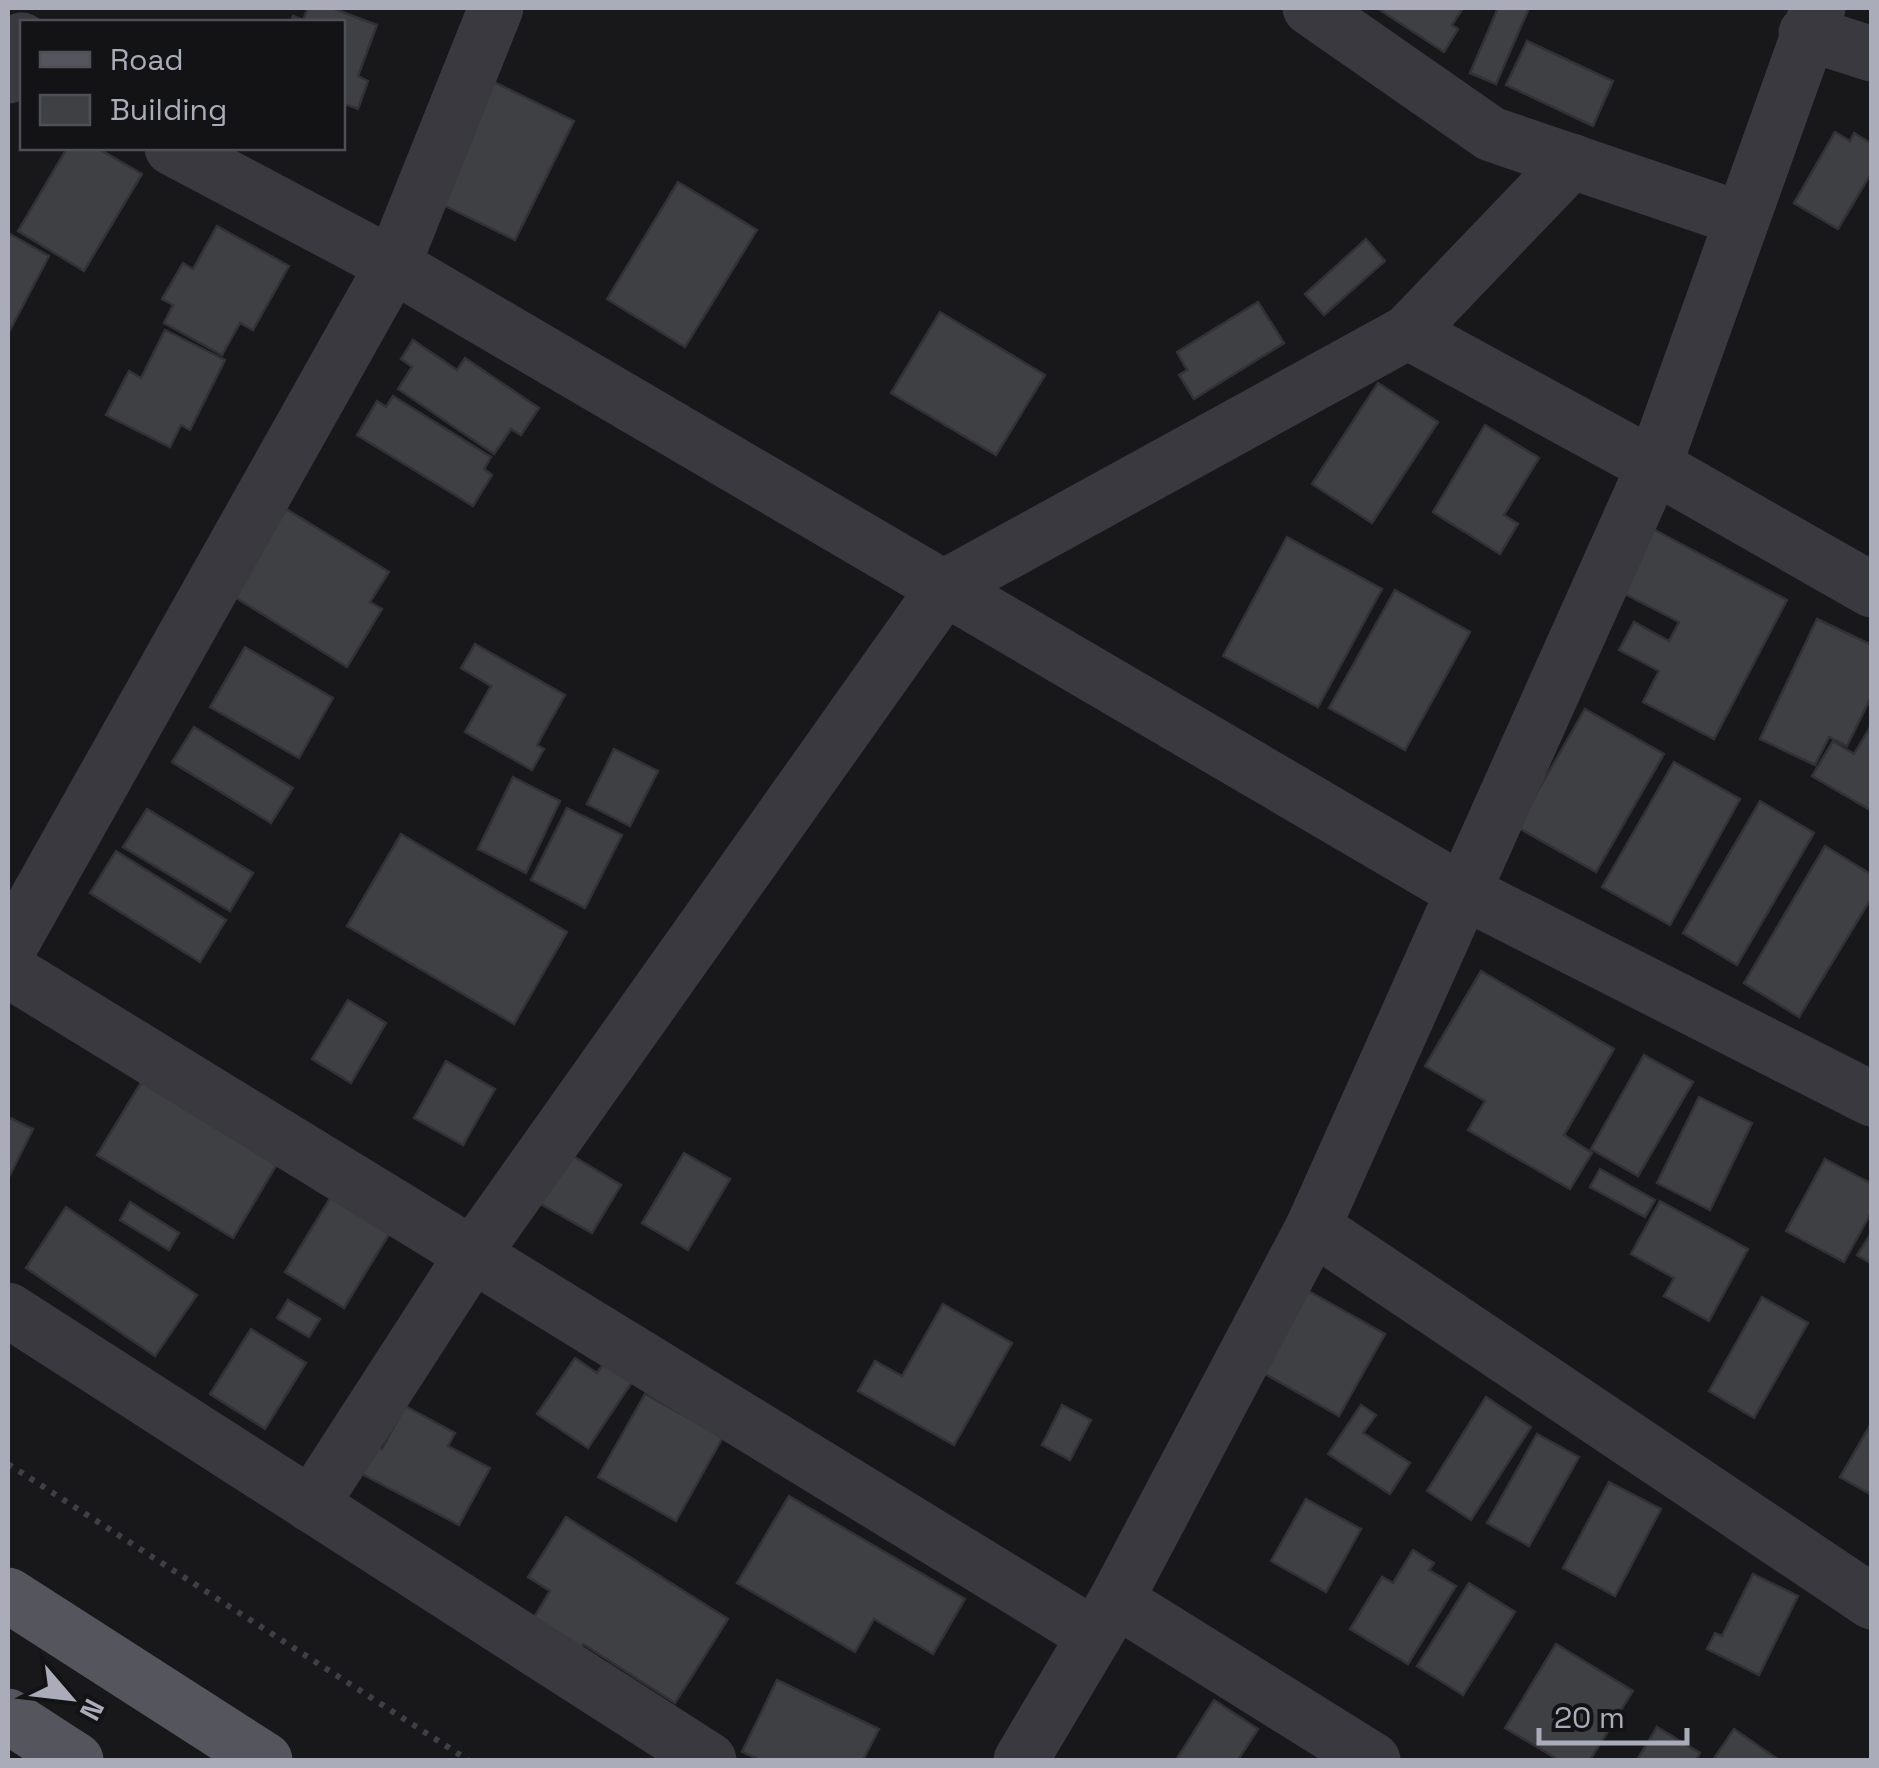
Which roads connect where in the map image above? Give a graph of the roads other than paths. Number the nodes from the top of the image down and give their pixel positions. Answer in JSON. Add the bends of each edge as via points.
{"nodes":[{"id":1,"x":496,"y":8,"type":"edge"},
{"id":2,"x":1310,"y":8,"type":"edge"},
{"id":3,"x":1812,"y":20,"type":"edge"},
{"id":4,"x":1872,"y":54,"type":"edge"},
{"id":5,"x":176,"y":150,"type":"edge"},
{"id":6,"x":1572,"y":161,"type":"junction"},
{"id":7,"x":1741,"y":218,"type":"junction"},
{"id":8,"x":394,"y":265,"type":"junction"},
{"id":9,"x":1408,"y":332,"type":"junction"},
{"id":10,"x":1654,"y":466,"type":"junction"},
{"id":11,"x":946,"y":586,"type":"junction"},
{"id":12,"x":1872,"y":590,"type":"edge"},
{"id":13,"x":1462,"y":891,"type":"junction"},
{"id":14,"x":8,"y":950,"type":"edge"},
{"id":15,"x":8,"y":970,"type":"edge"},
{"id":16,"x":1872,"y":1099,"type":"edge"},
{"id":17,"x":1312,"y":1226,"type":"junction"},
{"id":18,"x":473,"y":1254,"type":"junction"},
{"id":19,"x":8,"y":1310,"type":"edge"},
{"id":20,"x":311,"y":1505,"type":"junction"},
{"id":21,"x":8,"y":1594,"type":"edge"},
{"id":22,"x":1872,"y":1602,"type":"edge"},
{"id":23,"x":1106,"y":1618,"type":"junction"},
{"id":24,"x":8,"y":1716,"type":"edge"},
{"id":25,"x":76,"y":1760,"type":"edge"},
{"id":26,"x":265,"y":1760,"type":"edge"},
{"id":27,"x":709,"y":1760,"type":"edge"},
{"id":28,"x":1021,"y":1760,"type":"edge"},
{"id":29,"x":1373,"y":1760,"type":"edge"}],
"edges":[{"from":1,"to":8,"type":"street"},
{"from":2,"to":6,"type":"street","via":[[1491,134]]},
{"from":3,"to":4,"type":"street"},
{"from":3,"to":7,"type":"street"},
{"from":5,"to":8,"type":"street"},
{"from":6,"to":7,"type":"street"},
{"from":6,"to":9,"type":"street"},
{"from":7,"to":10,"type":"street"},
{"from":8,"to":11,"type":"street"},
{"from":8,"to":14,"type":"street"},
{"from":9,"to":10,"type":"street"},
{"from":9,"to":11,"type":"street"},
{"from":10,"to":12,"type":"street"},
{"from":10,"to":13,"type":"street"},
{"from":11,"to":13,"type":"street"},
{"from":11,"to":18,"type":"street"},
{"from":13,"to":16,"type":"street"},
{"from":13,"to":17,"type":"street"},
{"from":15,"to":18,"type":"street"},
{"from":17,"to":22,"type":"street"},
{"from":17,"to":23,"type":"street"},
{"from":18,"to":20,"type":"street"},
{"from":18,"to":23,"type":"street"},
{"from":19,"to":20,"type":"street"},
{"from":20,"to":27,"type":"street"},
{"from":21,"to":26,"type":"main road"},
{"from":23,"to":28,"type":"street"},
{"from":23,"to":29,"type":"street"},
{"from":24,"to":25,"type":"main road"}]}
